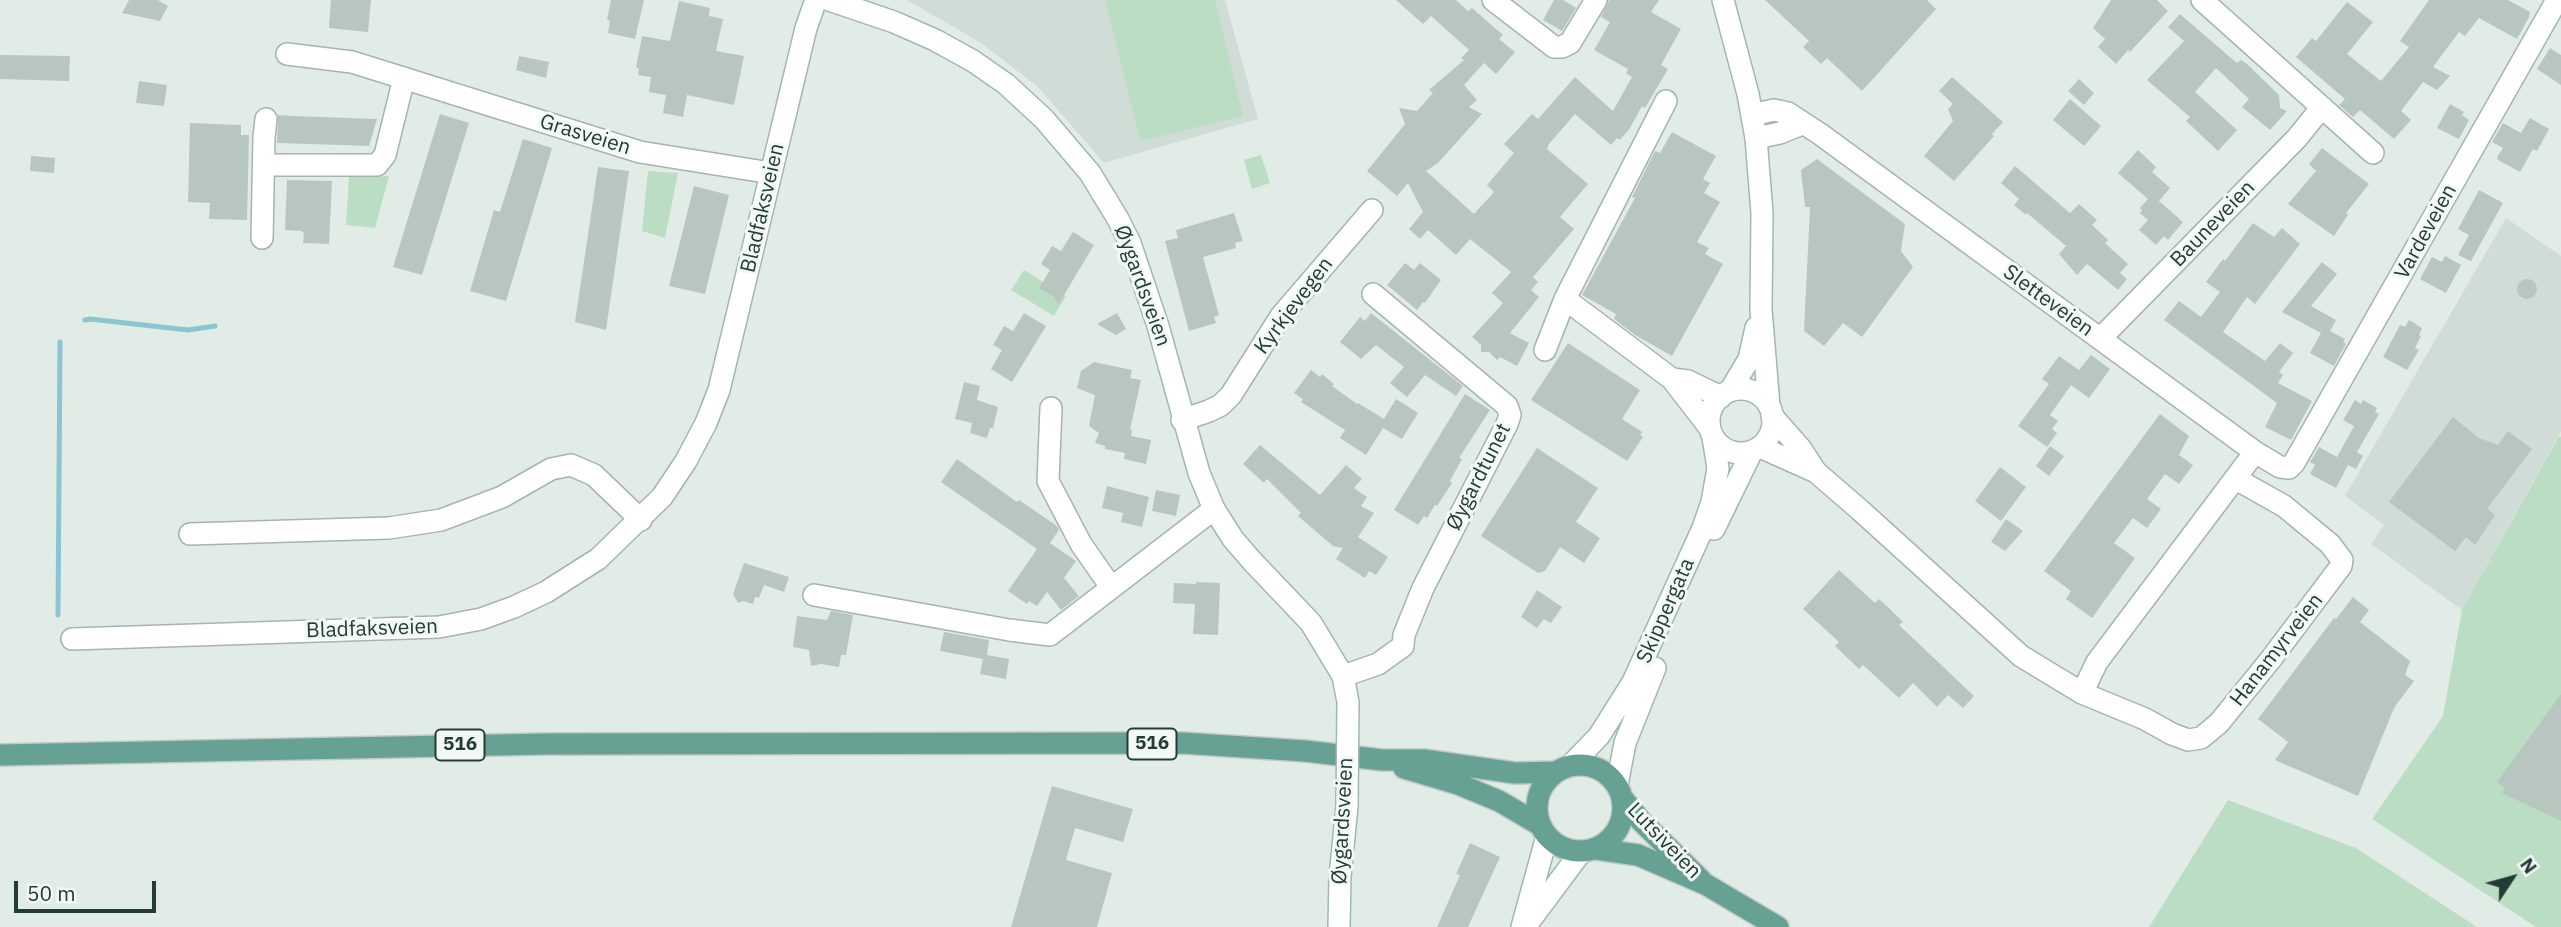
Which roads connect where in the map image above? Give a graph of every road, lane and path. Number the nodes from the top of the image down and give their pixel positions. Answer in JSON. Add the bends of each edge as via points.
{"nodes":[{"id":1,"x":816,"y":0,"type":"edge"},
{"id":2,"x":830,"y":0,"type":"edge"},
{"id":3,"x":1493,"y":0,"type":"edge"},
{"id":4,"x":1596,"y":0,"type":"edge"},
{"id":5,"x":1723,"y":0,"type":"edge"},
{"id":6,"x":2202,"y":0,"type":"edge"},
{"id":7,"x":2557,"y":0,"type":"edge"},
{"id":8,"x":287,"y":54,"type":"dead end"},
{"id":9,"x":404,"y":78,"type":"junction"},
{"id":10,"x":1666,"y":101,"type":"dead end"},
{"id":11,"x":2322,"y":107,"type":"junction"},
{"id":12,"x":1752,"y":115,"type":"junction"},
{"id":13,"x":266,"y":119,"type":"dead end"},
{"id":14,"x":1802,"y":124,"type":"junction"},
{"id":15,"x":1756,"y":138,"type":"junction"},
{"id":16,"x":2374,"y":153,"type":"dead end"},
{"id":17,"x":264,"y":165,"type":"junction"},
{"id":18,"x":771,"y":173,"type":"junction"},
{"id":19,"x":1372,"y":210,"type":"dead end"},
{"id":20,"x":262,"y":238,"type":"dead end"},
{"id":21,"x":1373,"y":294,"type":"dead end"},
{"id":22,"x":1565,"y":299,"type":"junction"},
{"id":23,"x":1760,"y":309,"type":"junction"},
{"id":24,"x":2100,"y":339,"type":"junction"},
{"id":25,"x":1545,"y":350,"type":"dead end"},
{"id":26,"x":1672,"y":379,"type":"junction"},
{"id":27,"x":1725,"y":394,"type":"junction"},
{"id":28,"x":1051,"y":408,"type":"dead end"},
{"id":29,"x":1770,"y":411,"type":"junction"},
{"id":30,"x":1182,"y":420,"type":"junction"},
{"id":31,"x":1711,"y":432,"type":"junction"},
{"id":32,"x":1756,"y":449,"type":"junction"},
{"id":33,"x":2255,"y":452,"type":"junction"},
{"id":34,"x":2294,"y":463,"type":"joint"},
{"id":35,"x":1816,"y":472,"type":"junction"},
{"id":36,"x":2236,"y":479,"type":"junction"},
{"id":37,"x":1214,"y":509,"type":"junction"},
{"id":38,"x":641,"y":520,"type":"junction"},
{"id":39,"x":190,"y":534,"type":"dead end"},
{"id":40,"x":1111,"y":587,"type":"junction"},
{"id":41,"x":814,"y":594,"type":"dead end"},
{"id":42,"x":72,"y":639,"type":"dead end"},
{"id":43,"x":1343,"y":676,"type":"junction"},
{"id":44,"x":2082,"y":693,"type":"junction"},
{"id":45,"x":0,"y":755,"type":"edge"},
{"id":46,"x":1382,"y":760,"type":"junction"},
{"id":47,"x":1563,"y":769,"type":"junction"},
{"id":48,"x":1620,"y":792,"type":"junction"},
{"id":49,"x":1544,"y":830,"type":"junction"},
{"id":50,"x":1589,"y":850,"type":"junction"},
{"id":51,"x":1705,"y":884,"type":"junction"},
{"id":52,"x":1339,"y":927,"type":"edge"},
{"id":53,"x":1524,"y":927,"type":"edge"},
{"id":54,"x":1778,"y":927,"type":"edge"}],
"edges":[{"from":1,"to":18,"type":"street","name":"Bladfaksveien"},
{"from":2,"to":30,"type":"street","name":"Øygardsveien","via":[[894,22],[973,61],[1006,84],[1062,138],[1104,194],[1129,243],[1158,326]]},
{"from":3,"to":4,"type":"street","via":[[1554,47],[1562,47],[1570,43]]},
{"from":5,"to":12,"type":"street","name":"Skippergata"},
{"from":6,"to":11,"type":"street"},
{"from":7,"to":34,"type":"street","name":"Vardeveien"},
{"from":8,"to":9,"type":"street","name":"Grasveien","via":[[352,62]]},
{"from":9,"to":17,"type":"street","via":[[385,155],[377,165]]},
{"from":9,"to":18,"type":"street","name":"Grasveien","via":[[640,152]]},
{"from":10,"to":22,"type":"street"},
{"from":11,"to":16,"type":"street"},
{"from":11,"to":24,"type":"street","name":"Bauneveien"},
{"from":12,"to":14,"type":"street","name":"Sletteveien","via":[[1774,110],[1788,113]]},
{"from":12,"to":15,"type":"street","name":"Skippergata"},
{"from":13,"to":17,"type":"street"},
{"from":14,"to":15,"type":"street"},
{"from":14,"to":24,"type":"street","name":"Sletteveien","via":[[1833,142]]},
{"from":15,"to":23,"type":"street","name":"Skippergata","via":[[1762,214]]},
{"from":17,"to":20,"type":"street"},
{"from":18,"to":38,"type":"street","name":"Bladfaksveien","via":[[719,390],[686,461]]},
{"from":19,"to":30,"type":"street","name":"Kyrkjevegen","via":[[1281,316],[1231,395],[1221,405]]},
{"from":21,"to":43,"type":"street","name":"Øygardtunet","via":[[1507,406],[1510,415],[1423,588],[1403,646],[1378,664]]},
{"from":22,"to":25,"type":"street"},
{"from":22,"to":26,"type":"street"},
{"from":23,"to":27,"type":"street","name":"Skippergata","via":[[1749,359]]},
{"from":23,"to":29,"type":"street","name":"Skippergata"},
{"from":24,"to":33,"type":"street","name":"Sletteveien"},
{"from":26,"to":27,"type":"street"},
{"from":26,"to":31,"type":"street"},
{"from":27,"to":29,"type":"street","via":[[1741,389],[1752,392],[1762,397]]},
{"from":27,"to":31,"type":"street","name":"Skippergata","via":[[1709,415]]},
{"from":28,"to":40,"type":"street","via":[[1048,481]]},
{"from":29,"to":32,"type":"street","name":"Skippergata","via":[[1772,428]]},
{"from":29,"to":35,"type":"street","name":"Hanamyrveien"},
{"from":30,"to":37,"type":"street","name":"Øygardsveien"},
{"from":31,"to":32,"type":"street","via":[[1720,446],[1730,451]]},
{"from":31,"to":47,"type":"street","name":"Skippergata","via":[[1717,468],[1703,528],[1633,682],[1599,736]]},
{"from":32,"to":35,"type":"street","name":"Hanamyrveien"},
{"from":32,"to":48,"type":"street","name":"Skippergata","via":[[1713,532],[1645,691],[1625,743]]},
{"from":33,"to":34,"type":"street","name":"Sletteveien","via":[[2280,467]]},
{"from":33,"to":36,"type":"street"},
{"from":35,"to":44,"type":"street","name":"Hanamyrveien","via":[[2021,656]]},
{"from":36,"to":44,"type":"street","via":[[2097,663]]},
{"from":36,"to":44,"type":"street","name":"Hanamyrveien","via":[[2284,506],[2330,544],[2342,560],[2335,577],[2219,723],[2201,738],[2188,740],[2172,734]]},
{"from":37,"to":40,"type":"street"},
{"from":37,"to":43,"type":"street","name":"Øygardsveien","via":[[1233,539],[1311,623]]},
{"from":38,"to":39,"type":"street","via":[[594,475],[571,465],[441,520],[389,528]]},
{"from":38,"to":42,"type":"street","name":"Bladfaksveien","via":[[598,559],[545,592],[498,614],[461,624]]},
{"from":40,"to":41,"type":"street","via":[[1050,635]]},
{"from":43,"to":52,"type":"street","name":"Øygardsveien","bridge":true,"via":[[1348,702],[1347,806]]},
{"from":45,"to":46,"type":"main road","number":"516","via":[[546,744],[1182,744]]},
{"from":46,"to":47,"type":"main road","number":"516","via":[[1424,760],[1515,773]]},
{"from":46,"to":49,"type":"main road","number":"516","via":[[1490,797]]},
{"from":47,"to":48,"type":"main road","number":"516","via":[[1585,765],[1600,769]]},
{"from":47,"to":49,"type":"main road","via":[[1541,791],[1537,805]]},
{"from":48,"to":50,"type":"main road","via":[[1623,814],[1619,828],[1609,841]]},
{"from":48,"to":51,"type":"main road","name":"Lutsiveien","number":"516","via":[[1641,821]]},
{"from":49,"to":50,"type":"main road","number":"516","via":[[1566,849]]},
{"from":49,"to":53,"type":"street"},
{"from":50,"to":51,"type":"main road","name":"Lutsiveien","number":"516","via":[[1638,855]]},
{"from":50,"to":53,"type":"street"},
{"from":51,"to":54,"type":"main road","name":"Lutsiveien","number":"516"}]}
